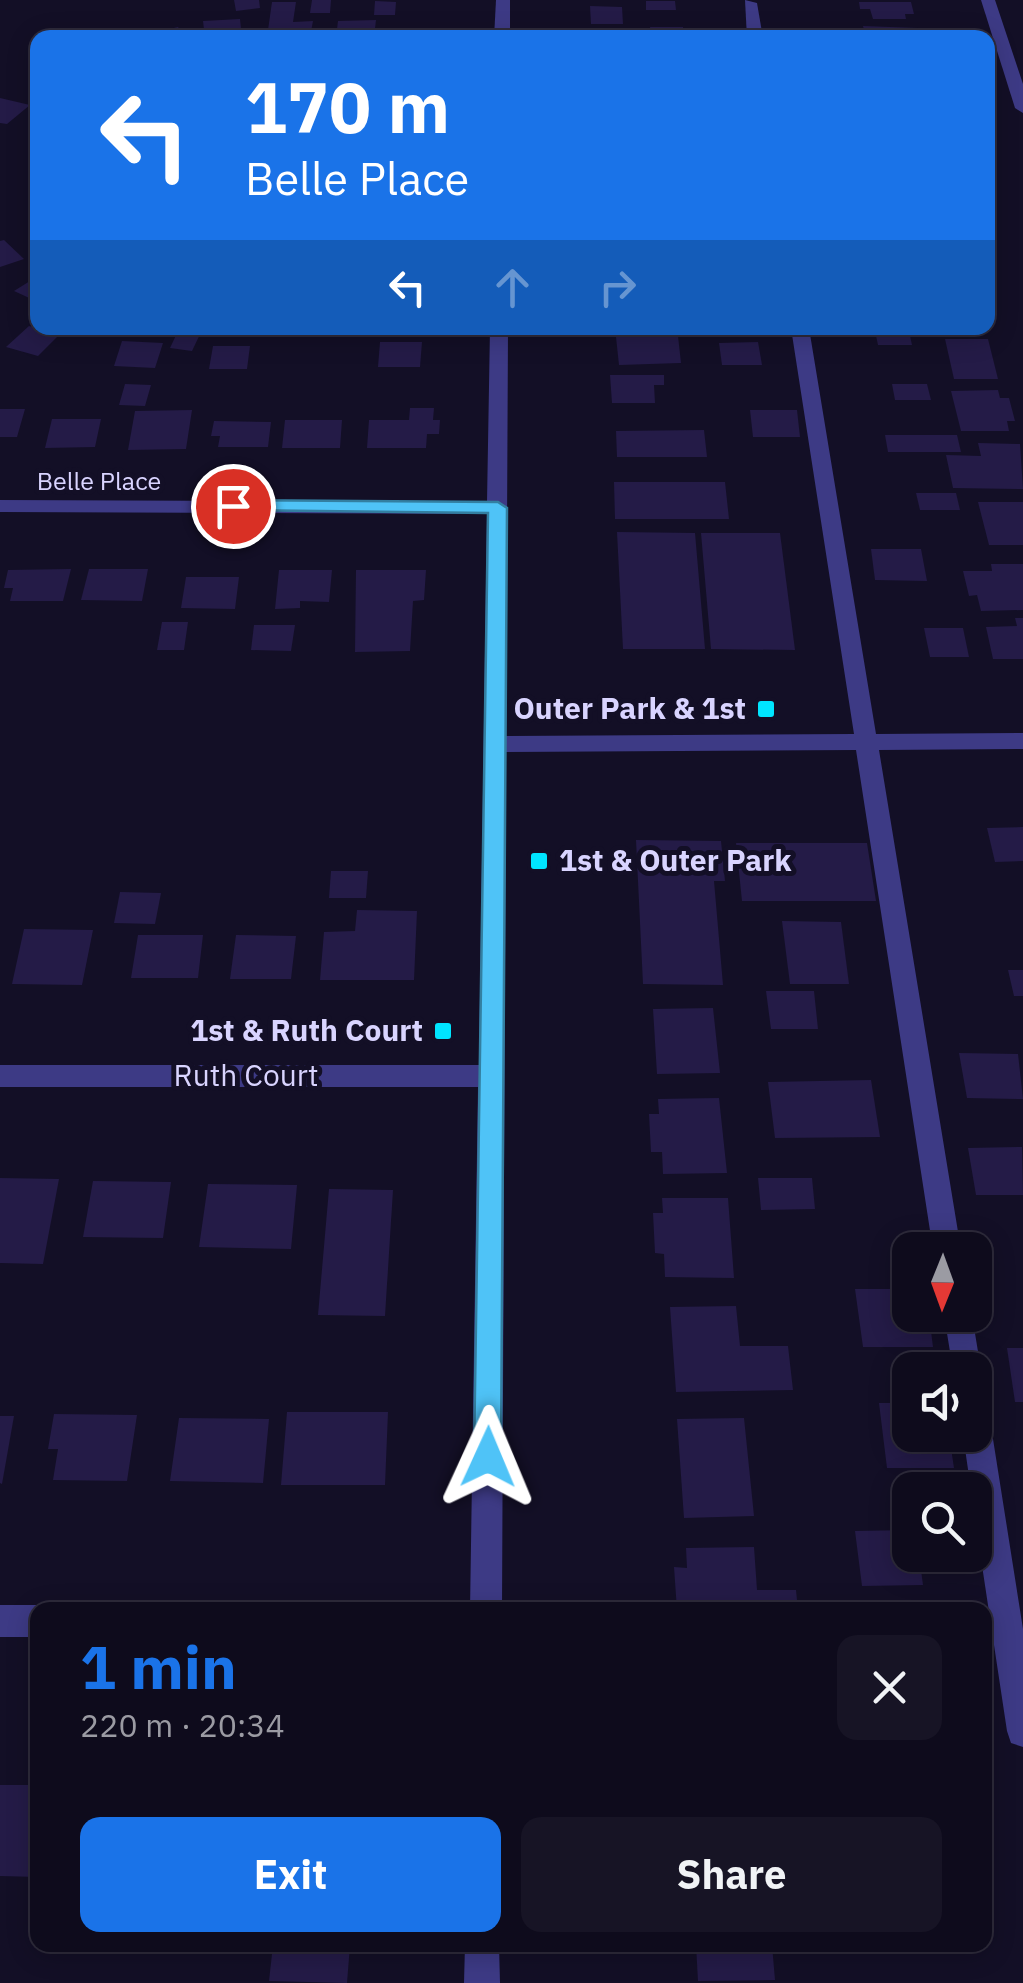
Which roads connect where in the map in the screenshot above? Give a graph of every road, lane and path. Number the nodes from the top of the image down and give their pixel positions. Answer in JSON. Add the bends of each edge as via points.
{"nodes":[{"id":1,"x":502,"y":0,"type":"edge"},
{"id":2,"x":988,"y":0,"type":"edge"},
{"id":3,"x":750,"y":3,"type":"dead end"},
{"id":4,"x":502,"y":30,"type":"edge"},
{"id":5,"x":754,"y":30,"type":"edge"},
{"id":6,"x":1023,"y":108,"type":"edge"},
{"id":7,"x":500,"y":335,"type":"edge"},
{"id":8,"x":801,"y":335,"type":"edge"},
{"id":9,"x":0,"y":506,"type":"edge"},
{"id":10,"x":498,"y":508,"type":"junction"},
{"id":11,"x":1023,"y":741,"type":"edge"},
{"id":12,"x":865,"y":743,"type":"junction"},
{"id":13,"x":494,"y":744,"type":"junction"},
{"id":14,"x":0,"y":1076,"type":"edge"},
{"id":15,"x":492,"y":1076,"type":"junction"},
{"id":16,"x":944,"y":1232,"type":"edge"},
{"id":17,"x":980,"y":1452,"type":"edge"},
{"id":18,"x":486,"y":1602,"type":"edge"},
{"id":19,"x":0,"y":1621,"type":"edge"},
{"id":20,"x":30,"y":1621,"type":"edge"},
{"id":21,"x":1023,"y":1731,"type":"edge"},
{"id":22,"x":482,"y":1952,"type":"edge"},
{"id":23,"x":482,"y":1983,"type":"edge"}],
"edges":[{"from":1,"to":4,"type":"street"},
{"from":2,"to":6,"type":"street"},
{"from":3,"to":5,"type":"street"},
{"from":7,"to":10,"type":"street"},
{"from":8,"to":12,"type":"street"},
{"from":9,"to":10,"type":"street","name":"Belle Place"},
{"from":10,"to":13,"type":"street"},
{"from":11,"to":12,"type":"street"},
{"from":12,"to":13,"type":"street"},
{"from":12,"to":16,"type":"street"},
{"from":13,"to":15,"type":"street"},
{"from":14,"to":15,"type":"street","name":"Ruth Court"},
{"from":15,"to":18,"type":"street"},
{"from":17,"to":21,"type":"street"},
{"from":19,"to":20,"type":"street"},
{"from":22,"to":23,"type":"street"}]}
